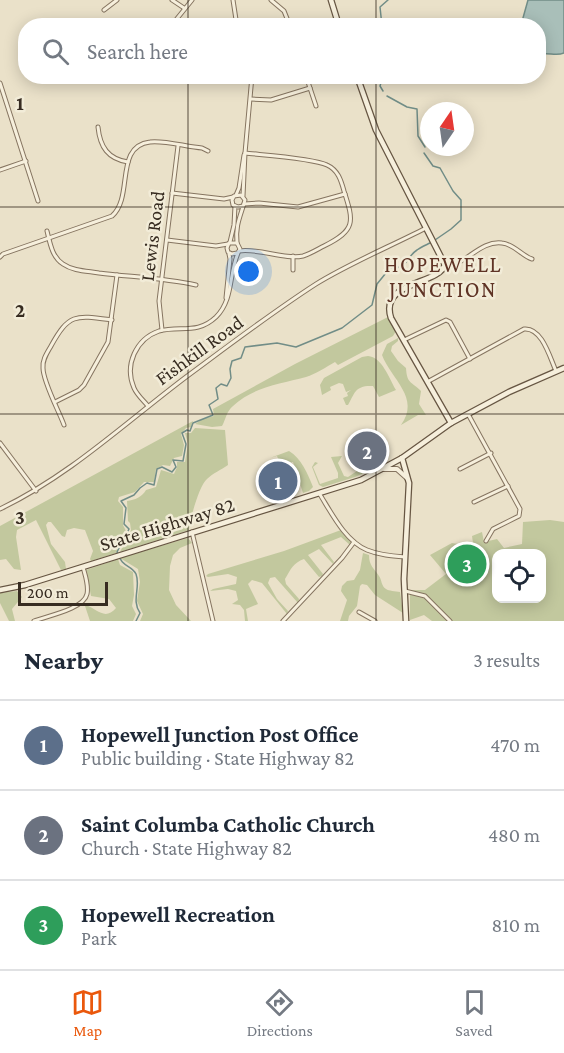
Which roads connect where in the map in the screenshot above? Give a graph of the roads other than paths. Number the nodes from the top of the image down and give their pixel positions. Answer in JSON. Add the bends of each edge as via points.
{"nodes":[{"id":1,"x":117,"y":0,"type":"edge"},
{"id":2,"x":172,"y":0,"type":"edge"},
{"id":3,"x":192,"y":0,"type":"edge"},
{"id":4,"x":233,"y":0,"type":"edge"},
{"id":5,"x":272,"y":0,"type":"edge"},
{"id":6,"x":331,"y":0,"type":"edge"},
{"id":7,"x":184,"y":8,"type":"junction"},
{"id":8,"x":104,"y":10,"type":"dead end"},
{"id":9,"x":177,"y":18,"type":"edge"},
{"id":10,"x":236,"y":18,"type":"edge"},
{"id":11,"x":287,"y":18,"type":"edge"},
{"id":12,"x":337,"y":18,"type":"edge"},
{"id":13,"x":0,"y":83,"type":"edge"},
{"id":14,"x":252,"y":84,"type":"edge"},
{"id":15,"x":309,"y":84,"type":"edge"},
{"id":16,"x":360,"y":84,"type":"edge"},
{"id":17,"x":310,"y":88,"type":"junction"},
{"id":18,"x":251,"y":99,"type":"junction"},
{"id":19,"x":316,"y":106,"type":"dead end"},
{"id":20,"x":98,"y":127,"type":"dead end"},
{"id":21,"x":178,"y":146,"type":"junction"},
{"id":22,"x":208,"y":152,"type":"dead end"},
{"id":23,"x":245,"y":153,"type":"junction"},
{"id":24,"x":26,"y":161,"type":"junction"},
{"id":25,"x":128,"y":162,"type":"junction"},
{"id":26,"x":0,"y":170,"type":"edge"},
{"id":27,"x":172,"y":193,"type":"junction"},
{"id":28,"x":345,"y":194,"type":"junction"},
{"id":29,"x":234,"y":196,"type":"junction"},
{"id":30,"x":244,"y":197,"type":"junction"},
{"id":31,"x":224,"y":199,"type":"junction"},
{"id":32,"x":38,"y":201,"type":"dead end"},
{"id":33,"x":259,"y":203,"type":"junction"},
{"id":34,"x":234,"y":205,"type":"junction"},
{"id":35,"x":244,"y":205,"type":"junction"},
{"id":36,"x":426,"y":228,"type":"junction"},
{"id":37,"x":47,"y":231,"type":"dead end"},
{"id":38,"x":49,"y":238,"type":"junction"},
{"id":39,"x":167,"y":240,"type":"junction"},
{"id":40,"x":229,"y":243,"type":"junction"},
{"id":41,"x":238,"y":244,"type":"junction"},
{"id":42,"x":216,"y":246,"type":"junction"},
{"id":43,"x":252,"y":250,"type":"junction"},
{"id":44,"x":228,"y":251,"type":"junction"},
{"id":45,"x":238,"y":252,"type":"junction"},
{"id":46,"x":293,"y":256,"type":"junction"},
{"id":47,"x":0,"y":257,"type":"edge"},
{"id":48,"x":532,"y":259,"type":"dead end"},
{"id":49,"x":444,"y":267,"type":"junction"},
{"id":50,"x":293,"y":270,"type":"dead end"},
{"id":51,"x":117,"y":275,"type":"junction"},
{"id":52,"x":161,"y":280,"type":"junction"},
{"id":53,"x":196,"y":285,"type":"dead end"},
{"id":54,"x":226,"y":300,"type":"junction"},
{"id":55,"x":112,"y":320,"type":"junction"},
{"id":56,"x":162,"y":330,"type":"junction"},
{"id":57,"x":404,"y":340,"type":"junction"},
{"id":58,"x":470,"y":359,"type":"junction"},
{"id":59,"x":564,"y":368,"type":"edge"},
{"id":60,"x":556,"y":372,"type":"junction"},
{"id":61,"x":429,"y":381,"type":"junction"},
{"id":62,"x":55,"y":402,"type":"junction"},
{"id":63,"x":148,"y":406,"type":"junction"},
{"id":64,"x":468,"y":414,"type":"junction"},
{"id":65,"x":451,"y":423,"type":"junction"},
{"id":66,"x":64,"y":425,"type":"dead end"},
{"id":67,"x":0,"y":443,"type":"edge"},
{"id":68,"x":491,"y":453,"type":"junction"},
{"id":69,"x":402,"y":458,"type":"junction"},
{"id":70,"x":384,"y":469,"type":"junction"},
{"id":71,"x":460,"y":469,"type":"dead end"},
{"id":72,"x":409,"y":482,"type":"junction"},
{"id":73,"x":508,"y":486,"type":"junction"},
{"id":74,"x":36,"y":491,"type":"junction"},
{"id":75,"x":319,"y":493,"type":"junction"},
{"id":76,"x":474,"y":502,"type":"dead end"},
{"id":77,"x":0,"y":509,"type":"edge"},
{"id":78,"x":192,"y":532,"type":"junction"},
{"id":79,"x":486,"y":541,"type":"dead end"},
{"id":80,"x":354,"y":542,"type":"junction"},
{"id":81,"x":405,"y":557,"type":"junction"},
{"id":82,"x":82,"y":567,"type":"junction"},
{"id":83,"x":0,"y":590,"type":"edge"},
{"id":84,"x":404,"y":590,"type":"junction"},
{"id":85,"x":359,"y":612,"type":"dead end"},
{"id":86,"x":34,"y":621,"type":"edge"},
{"id":87,"x":213,"y":621,"type":"edge"},
{"id":88,"x":283,"y":621,"type":"edge"},
{"id":89,"x":375,"y":621,"type":"edge"},
{"id":90,"x":406,"y":621,"type":"edge"},
{"id":91,"x":450,"y":621,"type":"edge"}],
"edges":[{"from":1,"to":8,"type":"street"},
{"from":2,"to":7,"type":"street"},
{"from":3,"to":7,"type":"street"},
{"from":4,"to":10,"type":"street"},
{"from":5,"to":11,"type":"street"},
{"from":6,"to":12,"type":"main road"},
{"from":7,"to":9,"type":"street"},
{"from":13,"to":24,"type":"street"},
{"from":14,"to":18,"type":"street"},
{"from":15,"to":17,"type":"street"},
{"from":16,"to":36,"type":"main road","via":[[382,142]]},
{"from":17,"to":18,"type":"street","via":[[271,100]]},
{"from":17,"to":19,"type":"street"},
{"from":18,"to":23,"type":"street"},
{"from":20,"to":25,"type":"street","via":[[107,153]]},
{"from":21,"to":22,"type":"street"},
{"from":21,"to":25,"type":"street","via":[[146,143],[134,151]]},
{"from":21,"to":27,"type":"street","name":"Lewis Road"},
{"from":23,"to":28,"type":"street","via":[[328,165],[336,170]]},
{"from":23,"to":29,"type":"street"},
{"from":23,"to":30,"type":"street"},
{"from":24,"to":26,"type":"street"},
{"from":24,"to":32,"type":"street"},
{"from":25,"to":38,"type":"street","via":[[118,210],[108,218]]},
{"from":27,"to":31,"type":"street"},
{"from":27,"to":39,"type":"street","name":"Lewis Road"},
{"from":28,"to":33,"type":"street","via":[[298,207]]},
{"from":28,"to":46,"type":"street","via":[[351,216],[344,234],[306,254]]},
{"from":29,"to":30,"type":"street"},
{"from":29,"to":31,"type":"street"},
{"from":29,"to":34,"type":"street"},
{"from":30,"to":33,"type":"street"},
{"from":30,"to":35,"type":"street"},
{"from":31,"to":34,"type":"street"},
{"from":33,"to":35,"type":"street"},
{"from":34,"to":35,"type":"street"},
{"from":34,"to":40,"type":"street"},
{"from":35,"to":41,"type":"street","via":[[239,216]]},
{"from":36,"to":49,"type":"main road"},
{"from":36,"to":63,"type":"street","name":"Fishkill Road","via":[[316,284]]},
{"from":37,"to":38,"type":"street"},
{"from":38,"to":47,"type":"street"},
{"from":38,"to":51,"type":"street","via":[[53,252],[66,266]]},
{"from":39,"to":42,"type":"street"},
{"from":39,"to":52,"type":"street","name":"Lewis Road"},
{"from":40,"to":41,"type":"street"},
{"from":40,"to":42,"type":"street"},
{"from":40,"to":44,"type":"street"},
{"from":41,"to":43,"type":"street"},
{"from":41,"to":45,"type":"street"},
{"from":42,"to":44,"type":"street"},
{"from":43,"to":45,"type":"street"},
{"from":43,"to":46,"type":"street"},
{"from":44,"to":45,"type":"street"},
{"from":44,"to":54,"type":"street"},
{"from":45,"to":54,"type":"street"},
{"from":46,"to":50,"type":"street"},
{"from":48,"to":49,"type":"street","via":[[501,243],[486,246]]},
{"from":49,"to":57,"type":"main road","via":[[390,302],[390,315]]},
{"from":51,"to":52,"type":"street"},
{"from":51,"to":55,"type":"street"},
{"from":52,"to":53,"type":"street"},
{"from":52,"to":56,"type":"street","name":"Lewis Road"},
{"from":54,"to":56,"type":"street","via":[[221,312],[199,328]]},
{"from":55,"to":62,"type":"street","via":[[108,342],[84,385]]},
{"from":55,"to":62,"type":"street","via":[[79,317],[63,325],[43,365]]},
{"from":56,"to":63,"type":"street","via":[[144,340],[131,362],[134,386]]},
{"from":57,"to":58,"type":"street","via":[[446,320]]},
{"from":57,"to":61,"type":"main road"},
{"from":58,"to":60,"type":"street","via":[[529,328],[542,341]]},
{"from":58,"to":61,"type":"street"},
{"from":59,"to":60,"type":"main road","name":"State Highway 82"},
{"from":60,"to":64,"type":"main road","name":"State Highway 82"},
{"from":61,"to":65,"type":"main road"},
{"from":62,"to":66,"type":"street"},
{"from":63,"to":74,"type":"street","name":"Fishkill Road"},
{"from":64,"to":65,"type":"main road","name":"State Highway 82"},
{"from":64,"to":68,"type":"street"},
{"from":65,"to":69,"type":"main road","name":"State Highway 82"},
{"from":67,"to":74,"type":"street"},
{"from":68,"to":71,"type":"street"},
{"from":68,"to":73,"type":"street"},
{"from":69,"to":70,"type":"main road","name":"State Highway 82"},
{"from":69,"to":72,"type":"main road"},
{"from":70,"to":72,"type":"street","via":[[399,470]]},
{"from":70,"to":75,"type":"main road","name":"State Highway 82"},
{"from":72,"to":81,"type":"main road"},
{"from":73,"to":76,"type":"street"},
{"from":73,"to":79,"type":"street","via":[[520,509],[519,516],[493,529]]},
{"from":74,"to":77,"type":"street","name":"Fishkill Road"},
{"from":75,"to":78,"type":"main road","name":"State Highway 82"},
{"from":75,"to":80,"type":"street"},
{"from":78,"to":82,"type":"main road","name":"State Highway 82"},
{"from":78,"to":87,"type":"street"},
{"from":80,"to":81,"type":"street","via":[[370,551]]},
{"from":80,"to":88,"type":"street"},
{"from":81,"to":84,"type":"main road"},
{"from":82,"to":83,"type":"main road","name":"State Highway 82"},
{"from":82,"to":86,"type":"street","via":[[88,591],[85,600]]},
{"from":84,"to":90,"type":"main road"},
{"from":84,"to":91,"type":"street","via":[[425,596]]},
{"from":85,"to":89,"type":"street"}]}
